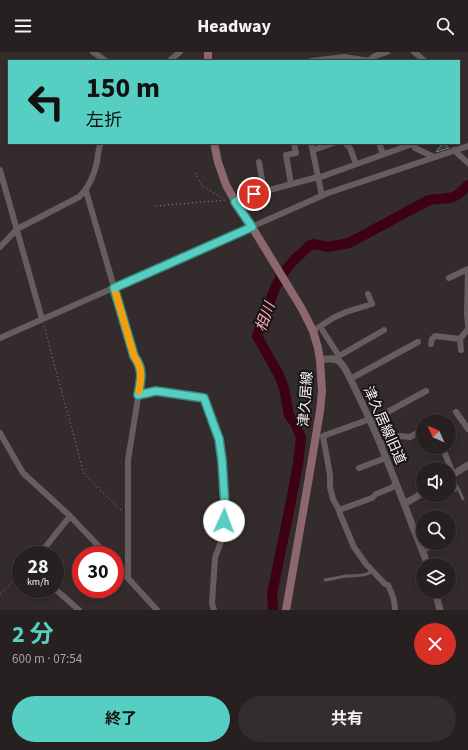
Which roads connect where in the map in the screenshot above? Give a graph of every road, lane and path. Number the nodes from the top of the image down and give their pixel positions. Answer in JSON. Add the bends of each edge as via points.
{"nodes":[{"id":1,"x":93,"y":52,"type":"edge"},
{"id":2,"x":180,"y":52,"type":"edge"},
{"id":3,"x":387,"y":52,"type":"edge"},
{"id":4,"x":414,"y":52,"type":"edge"},
{"id":5,"x":105,"y":60,"type":"edge"},
{"id":6,"x":170,"y":60,"type":"edge"},
{"id":7,"x":318,"y":60,"type":"edge"},
{"id":8,"x":363,"y":60,"type":"edge"},
{"id":9,"x":370,"y":60,"type":"edge"},
{"id":10,"x":424,"y":60,"type":"edge"},
{"id":11,"x":101,"y":144,"type":"edge"},
{"id":12,"x":213,"y":144,"type":"edge"},
{"id":13,"x":294,"y":144,"type":"edge"},
{"id":14,"x":311,"y":144,"type":"edge"},
{"id":15,"x":331,"y":144,"type":"edge"},
{"id":16,"x":346,"y":144,"type":"edge"},
{"id":17,"x":379,"y":144,"type":"edge"},
{"id":18,"x":412,"y":144,"type":"edge"},
{"id":19,"x":468,"y":146,"type":"edge"},
{"id":20,"x":313,"y":150,"type":"junction"},
{"id":21,"x":454,"y":150,"type":"junction"},
{"id":22,"x":383,"y":154,"type":"junction"},
{"id":23,"x":434,"y":157,"type":"junction"},
{"id":24,"x":259,"y":162,"type":"dead end"},
{"id":25,"x":468,"y":163,"type":"edge"},
{"id":26,"x":356,"y":164,"type":"junction"},
{"id":27,"x":0,"y":170,"type":"edge"},
{"id":28,"x":195,"y":173,"type":"dead end"},
{"id":29,"x":318,"y":177,"type":"junction"},
{"id":30,"x":291,"y":184,"type":"junction"},
{"id":31,"x":86,"y":191,"type":"junction"},
{"id":32,"x":264,"y":191,"type":"junction"},
{"id":33,"x":322,"y":196,"type":"junction"},
{"id":34,"x":224,"y":199,"type":"junction"},
{"id":35,"x":235,"y":202,"type":"junction"},
{"id":36,"x":156,"y":206,"type":"dead end"},
{"id":37,"x":252,"y":227,"type":"junction"},
{"id":38,"x":17,"y":229,"type":"junction"},
{"id":39,"x":0,"y":247,"type":"edge"},
{"id":40,"x":468,"y":269,"type":"edge"},
{"id":41,"x":449,"y":278,"type":"dead end"},
{"id":42,"x":114,"y":288,"type":"junction"},
{"id":43,"x":368,"y":294,"type":"dead end"},
{"id":44,"x":42,"y":320,"type":"junction"},
{"id":45,"x":468,"y":325,"type":"edge"},
{"id":46,"x":468,"y":329,"type":"edge"},
{"id":47,"x":384,"y":330,"type":"dead end"},
{"id":48,"x":313,"y":331,"type":"junction"},
{"id":49,"x":323,"y":331,"type":"dead end"},
{"id":50,"x":0,"y":338,"type":"edge"},
{"id":51,"x":418,"y":342,"type":"dead end"},
{"id":52,"x":431,"y":344,"type":"dead end"},
{"id":53,"x":468,"y":344,"type":"edge"},
{"id":54,"x":461,"y":345,"type":"junction"},
{"id":55,"x":338,"y":357,"type":"junction"},
{"id":56,"x":320,"y":360,"type":"junction"},
{"id":57,"x":350,"y":379,"type":"junction"},
{"id":58,"x":426,"y":391,"type":"dead end"},
{"id":59,"x":138,"y":395,"type":"junction"},
{"id":60,"x":456,"y":412,"type":"dead end"},
{"id":61,"x":370,"y":420,"type":"junction"},
{"id":62,"x":468,"y":430,"type":"edge"},
{"id":63,"x":0,"y":433,"type":"edge"},
{"id":64,"x":416,"y":434,"type":"edge"},
{"id":65,"x":319,"y":436,"type":"junction"},
{"id":66,"x":381,"y":446,"type":"junction"},
{"id":67,"x":386,"y":458,"type":"junction"},
{"id":68,"x":468,"y":465,"type":"edge"},
{"id":69,"x":359,"y":468,"type":"dead end"},
{"id":70,"x":456,"y":473,"type":"edge"},
{"id":71,"x":396,"y":484,"type":"junction"},
{"id":72,"x":456,"y":488,"type":"edge"},
{"id":73,"x":416,"y":497,"type":"edge"},
{"id":74,"x":463,"y":499,"type":"dead end"},
{"id":75,"x":404,"y":504,"type":"junction"},
{"id":76,"x":339,"y":510,"type":"junction"},
{"id":77,"x":70,"y":516,"type":"junction"},
{"id":78,"x":128,"y":517,"type":"junction"},
{"id":79,"x":46,"y":546,"type":"edge"},
{"id":80,"x":98,"y":546,"type":"edge"},
{"id":81,"x":427,"y":550,"type":"edge"},
{"id":82,"x":423,"y":552,"type":"junction"},
{"id":83,"x":425,"y":558,"type":"edge"},
{"id":84,"x":372,"y":571,"type":"junction"},
{"id":85,"x":124,"y":574,"type":"edge"},
{"id":86,"x":128,"y":578,"type":"junction"},
{"id":87,"x":325,"y":580,"type":"dead end"},
{"id":88,"x":12,"y":582,"type":"edge"},
{"id":89,"x":0,"y":594,"type":"edge"},
{"id":90,"x":64,"y":597,"type":"edge"},
{"id":91,"x":437,"y":598,"type":"edge"},
{"id":92,"x":79,"y":610,"type":"edge"},
{"id":93,"x":157,"y":610,"type":"edge"},
{"id":94,"x":214,"y":610,"type":"edge"},
{"id":95,"x":286,"y":610,"type":"edge"},
{"id":96,"x":395,"y":610,"type":"edge"},
{"id":97,"x":440,"y":610,"type":"edge"}],
"edges":[{"from":1,"to":5,"type":"street"},
{"from":2,"to":6,"type":"street"},
{"from":3,"to":9,"type":"street"},
{"from":4,"to":10,"type":"street"},
{"from":7,"to":8,"type":"street","via":[[344,57]]},
{"from":11,"to":31,"type":"street"},
{"from":12,"to":35,"type":"main road","name":"津久居線","via":[[221,173]]},
{"from":13,"to":30,"type":"street","via":[[296,154],[286,155]]},
{"from":14,"to":20,"type":"street"},
{"from":15,"to":20,"type":"street"},
{"from":16,"to":26,"type":"street"},
{"from":17,"to":22,"type":"street"},
{"from":18,"to":22,"type":"street"},
{"from":18,"to":23,"type":"street"},
{"from":19,"to":21,"type":"street"},
{"from":20,"to":29,"type":"street"},
{"from":21,"to":23,"type":"street"},
{"from":21,"to":25,"type":"street"},
{"from":22,"to":26,"type":"street"},
{"from":23,"to":33,"type":"street"},
{"from":24,"to":32,"type":"street"},
{"from":26,"to":29,"type":"street"},
{"from":27,"to":38,"type":"street"},
{"from":28,"to":34,"type":"path","via":[[202,186]]},
{"from":29,"to":30,"type":"street"},
{"from":29,"to":33,"type":"street"},
{"from":30,"to":32,"type":"street"},
{"from":31,"to":38,"type":"street","via":[[80,197]]},
{"from":31,"to":42,"type":"street"},
{"from":32,"to":35,"type":"street"},
{"from":33,"to":37,"type":"street"},
{"from":34,"to":35,"type":"path"},
{"from":34,"to":36,"type":"path"},
{"from":35,"to":37,"type":"main road","name":"津久居線"},
{"from":37,"to":42,"type":"street"},
{"from":37,"to":48,"type":"main road","name":"津久居線"},
{"from":38,"to":39,"type":"street"},
{"from":38,"to":44,"type":"street"},
{"from":40,"to":41,"type":"street"},
{"from":40,"to":45,"type":"street"},
{"from":42,"to":44,"type":"street"},
{"from":42,"to":59,"type":"street","via":[[134,356],[141,367]]},
{"from":43,"to":48,"type":"street","via":[[372,304],[346,312]]},
{"from":44,"to":50,"type":"street"},
{"from":44,"to":78,"type":"path","via":[[84,474]]},
{"from":46,"to":54,"type":"street"},
{"from":47,"to":55,"type":"street"},
{"from":48,"to":56,"type":"main road","name":"津久居線"},
{"from":49,"to":55,"type":"street"},
{"from":51,"to":57,"type":"street"},
{"from":52,"to":54,"type":"street","via":[[435,336]]},
{"from":53,"to":54,"type":"street"},
{"from":55,"to":56,"type":"street"},
{"from":55,"to":57,"type":"street","name":"津久居線旧道"},
{"from":56,"to":65,"type":"main road","name":"津久居線","via":[[322,391]]},
{"from":57,"to":61,"type":"street","name":"津久居線旧道"},
{"from":58,"to":61,"type":"street"},
{"from":59,"to":78,"type":"street","via":[[128,454]]},
{"from":59,"to":94,"type":"street","via":[[156,391],[204,398],[219,439],[225,506],[223,536],[215,558],[212,588]]},
{"from":60,"to":62,"type":"street"},
{"from":61,"to":65,"type":"street"},
{"from":61,"to":66,"type":"street","name":"津久居線旧道"},
{"from":63,"to":77,"type":"street","via":[[23,472]]},
{"from":64,"to":66,"type":"street","via":[[410,437],[400,436]]},
{"from":65,"to":76,"type":"street","via":[[330,475],[333,499]]},
{"from":65,"to":95,"type":"main road","name":"津久居線"},
{"from":66,"to":67,"type":"street","name":"津久居線旧道"},
{"from":67,"to":69,"type":"street"},
{"from":67,"to":71,"type":"street","name":"津久居線旧道"},
{"from":68,"to":70,"type":"street"},
{"from":71,"to":75,"type":"street","name":"津久居線旧道"},
{"from":71,"to":76,"type":"street","via":[[372,498]]},
{"from":72,"to":74,"type":"lane"},
{"from":73,"to":75,"type":"street"},
{"from":75,"to":82,"type":"street","name":"津久居線旧道"},
{"from":76,"to":84,"type":"street","via":[[354,547]]},
{"from":77,"to":79,"type":"street"},
{"from":77,"to":80,"type":"street"},
{"from":78,"to":86,"type":"street"},
{"from":81,"to":82,"type":"lane"},
{"from":82,"to":83,"type":"street","name":"津久居線旧道"},
{"from":84,"to":87,"type":"lane","via":[[357,576]]},
{"from":84,"to":96,"type":"street","via":[[388,585]]},
{"from":85,"to":86,"type":"street"},
{"from":86,"to":93,"type":"street"},
{"from":88,"to":89,"type":"path"},
{"from":90,"to":92,"type":"street"},
{"from":91,"to":97,"type":"street"}]}
